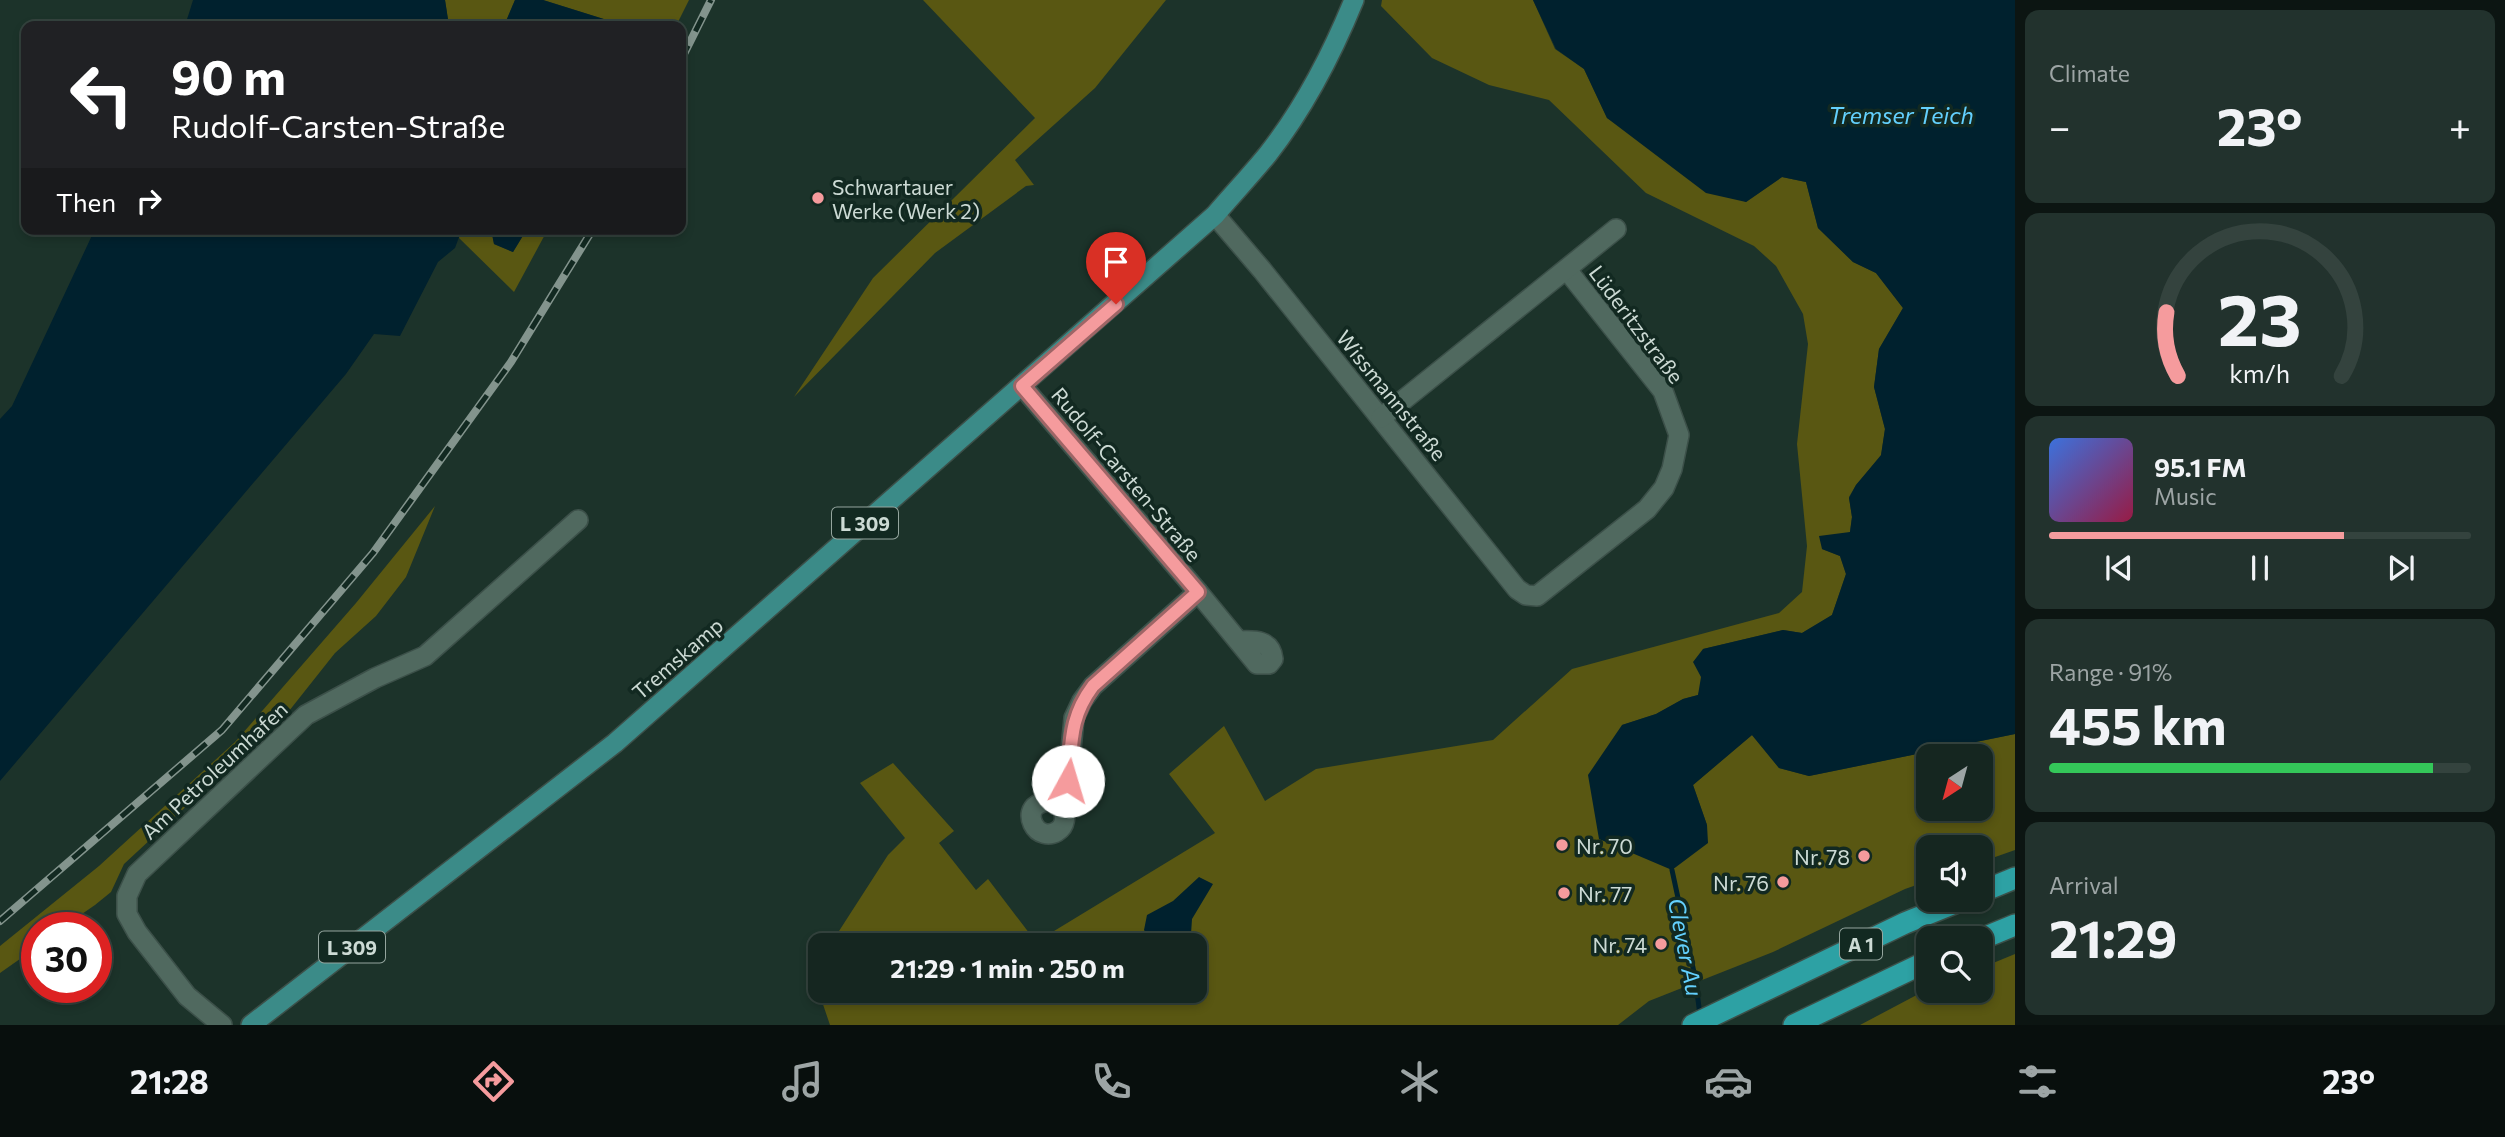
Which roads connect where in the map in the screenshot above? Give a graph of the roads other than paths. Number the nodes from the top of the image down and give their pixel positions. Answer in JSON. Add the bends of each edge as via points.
{"nodes":[{"id":1,"x":1354,"y":0,"type":"edge"},
{"id":2,"x":1215,"y":215,"type":"junction"},
{"id":3,"x":1616,"y":229,"type":"dead end"},
{"id":4,"x":1567,"y":270,"type":"junction"},
{"id":5,"x":1022,"y":386,"type":"junction"},
{"id":6,"x":1381,"y":418,"type":"junction"},
{"id":7,"x":578,"y":520,"type":"dead end"},
{"id":8,"x":1198,"y":592,"type":"junction"},
{"id":9,"x":1537,"y":596,"type":"joint"},
{"id":10,"x":1239,"y":641,"type":"dead end"},
{"id":11,"x":1059,"y":803,"type":"dead end"},
{"id":12,"x":2015,"y":878,"type":"edge"},
{"id":13,"x":1993,"y":887,"type":"edge"},
{"id":14,"x":1932,"y":912,"type":"edge"},
{"id":15,"x":2015,"y":925,"type":"edge"},
{"id":16,"x":1993,"y":934,"type":"edge"},
{"id":17,"x":1916,"y":967,"type":"edge"},
{"id":18,"x":1699,"y":1022,"type":"edge"},
{"id":19,"x":222,"y":1025,"type":"edge"},
{"id":20,"x":251,"y":1025,"type":"edge"},
{"id":21,"x":1794,"y":1025,"type":"edge"}],
"edges":[{"from":1,"to":2,"type":"main road","number":"L 309","via":[[1322,69],[1298,107],[1268,153]]},
{"from":2,"to":5,"type":"main road","name":"Tremskamp","number":"L 309"},
{"from":2,"to":6,"type":"street","name":"Wissmannstraße"},
{"from":3,"to":4,"type":"street"},
{"from":4,"to":6,"type":"street"},
{"from":4,"to":9,"type":"street","name":"Lüderitzstraße","via":[[1663,391],[1679,435],[1664,488],[1647,509]]},
{"from":5,"to":8,"type":"street","name":"Rudolf-Carsten-Straße"},
{"from":5,"to":20,"type":"main road","name":"Tremskamp","number":"L 309","via":[[615,744]]},
{"from":6,"to":9,"type":"street","name":"Wissmannstraße","via":[[1517,589]]},
{"from":7,"to":19,"type":"street","name":"Am Petroleumhafen","via":[[425,656],[306,715],[137,874],[127,896],[127,914],[187,996]]},
{"from":8,"to":10,"type":"street","name":"Rudolf-Carsten-Straße"},
{"from":8,"to":11,"type":"street","name":"Rudolf-Carsten-Straße","via":[[1082,701],[1074,718],[1068,781]]},
{"from":12,"to":13,"type":"highway"},
{"from":14,"to":18,"type":"highway","number":"A 1"},
{"from":15,"to":16,"type":"highway"},
{"from":17,"to":21,"type":"highway","number":"A 1"}]}
